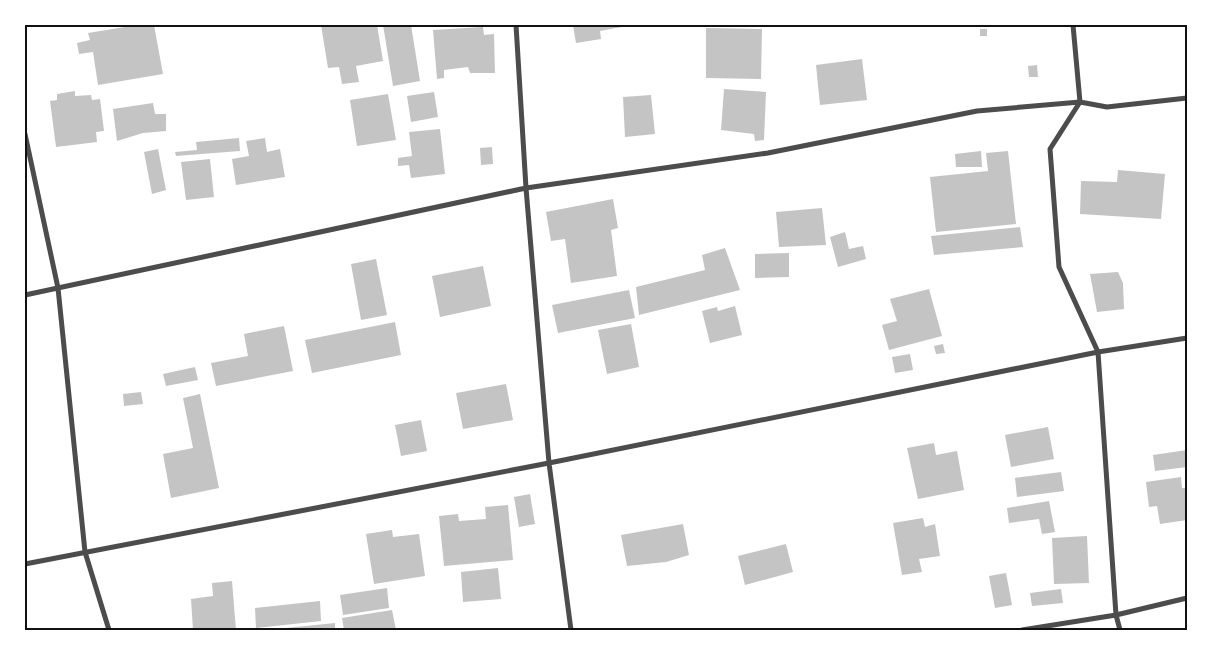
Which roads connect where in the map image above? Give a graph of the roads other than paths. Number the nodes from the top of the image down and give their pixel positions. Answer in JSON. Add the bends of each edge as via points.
{"nodes":[{"id":1,"x":516,"y":25,"type":"edge"},
{"id":2,"x":1073,"y":25,"type":"edge"},
{"id":3,"x":1187,"y":98,"type":"edge"},
{"id":4,"x":1080,"y":102,"type":"junction"},
{"id":5,"x":25,"y":134,"type":"edge"},
{"id":6,"x":526,"y":188,"type":"junction"},
{"id":7,"x":58,"y":288,"type":"junction"},
{"id":8,"x":25,"y":295,"type":"edge"},
{"id":9,"x":1187,"y":338,"type":"edge"},
{"id":10,"x":1098,"y":352,"type":"junction"},
{"id":11,"x":549,"y":463,"type":"junction"},
{"id":12,"x":85,"y":552,"type":"junction"},
{"id":13,"x":25,"y":564,"type":"edge"},
{"id":14,"x":1187,"y":598,"type":"edge"},
{"id":15,"x":1116,"y":615,"type":"junction"},
{"id":16,"x":109,"y":630,"type":"edge"},
{"id":17,"x":571,"y":630,"type":"edge"},
{"id":18,"x":1022,"y":630,"type":"edge"},
{"id":19,"x":1120,"y":630,"type":"edge"}],
"edges":[{"from":1,"to":6,"type":"street"},
{"from":2,"to":4,"type":"street"},
{"from":3,"to":4,"type":"street","via":[[1107,107]]},
{"from":4,"to":6,"type":"street","via":[[977,111],[768,153]]},
{"from":4,"to":10,"type":"street","via":[[1050,150],[1059,267]]},
{"from":5,"to":7,"type":"street"},
{"from":6,"to":7,"type":"street"},
{"from":6,"to":11,"type":"street"},
{"from":7,"to":8,"type":"street"},
{"from":7,"to":12,"type":"street"},
{"from":9,"to":10,"type":"street"},
{"from":10,"to":11,"type":"street"},
{"from":10,"to":15,"type":"street"},
{"from":11,"to":12,"type":"street"},
{"from":11,"to":17,"type":"street"},
{"from":12,"to":13,"type":"street"},
{"from":12,"to":16,"type":"street"},
{"from":14,"to":15,"type":"street"},
{"from":15,"to":18,"type":"street"},
{"from":15,"to":19,"type":"street"}]}
